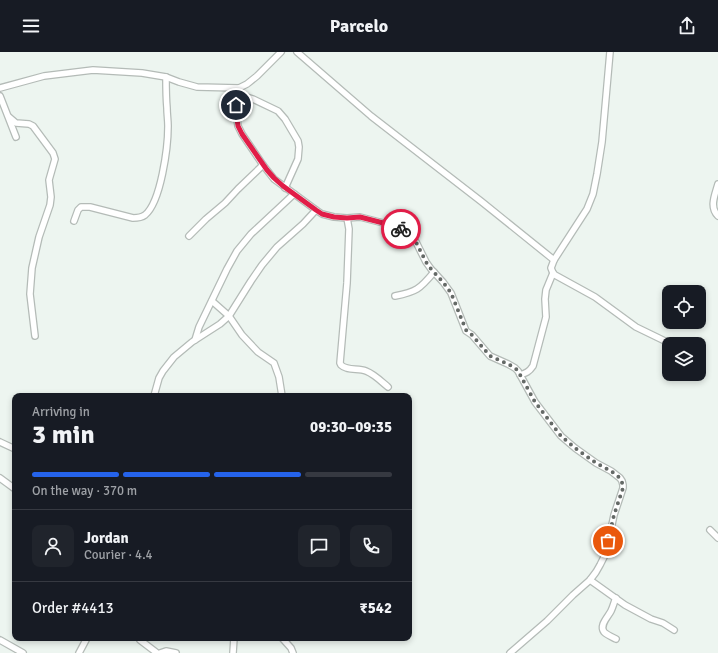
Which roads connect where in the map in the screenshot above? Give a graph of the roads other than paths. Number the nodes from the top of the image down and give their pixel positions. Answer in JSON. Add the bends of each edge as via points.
{"nodes":[{"id":1,"x":281,"y":52,"type":"edge"},
{"id":2,"x":297,"y":52,"type":"edge"},
{"id":3,"x":610,"y":52,"type":"edge"},
{"id":4,"x":166,"y":77,"type":"junction"},
{"id":5,"x":0,"y":88,"type":"edge"},
{"id":6,"x":238,"y":91,"type":"junction"},
{"id":7,"x":0,"y":96,"type":"edge"},
{"id":8,"x":9,"y":117,"type":"junction"},
{"id":9,"x":16,"y":137,"type":"dead end"},
{"id":10,"x":263,"y":165,"type":"junction"},
{"id":11,"x":718,"y":184,"type":"edge"},
{"id":12,"x":285,"y":188,"type":"junction"},
{"id":13,"x":294,"y":194,"type":"junction"},
{"id":14,"x":316,"y":210,"type":"junction"},
{"id":15,"x":718,"y":216,"type":"edge"},
{"id":16,"x":347,"y":218,"type":"junction"},
{"id":17,"x":74,"y":221,"type":"dead end"},
{"id":18,"x":189,"y":236,"type":"dead end"},
{"id":19,"x":554,"y":260,"type":"junction"},
{"id":20,"x":434,"y":272,"type":"junction"},
{"id":21,"x":553,"y":273,"type":"junction"},
{"id":22,"x":394,"y":296,"type":"dead end"},
{"id":23,"x":212,"y":301,"type":"junction"},
{"id":24,"x":229,"y":316,"type":"junction"},
{"id":25,"x":36,"y":336,"type":"dead end"},
{"id":26,"x":195,"y":340,"type":"junction"},
{"id":27,"x":662,"y":340,"type":"edge"},
{"id":28,"x":520,"y":375,"type":"junction"},
{"id":29,"x":388,"y":387,"type":"dead end"},
{"id":30,"x":155,"y":393,"type":"edge"},
{"id":31,"x":282,"y":393,"type":"edge"},
{"id":32,"x":0,"y":442,"type":"edge"},
{"id":33,"x":12,"y":448,"type":"edge"},
{"id":34,"x":2,"y":479,"type":"edge"},
{"id":35,"x":0,"y":487,"type":"edge"},
{"id":36,"x":12,"y":487,"type":"edge"},
{"id":37,"x":710,"y":530,"type":"dead end"},
{"id":38,"x":718,"y":538,"type":"edge"},
{"id":39,"x":590,"y":580,"type":"junction"},
{"id":40,"x":616,"y":598,"type":"junction"},
{"id":41,"x":674,"y":630,"type":"dead end"},
{"id":42,"x":616,"y":639,"type":"dead end"},
{"id":43,"x":0,"y":640,"type":"edge"},
{"id":44,"x":85,"y":641,"type":"edge"},
{"id":45,"x":141,"y":641,"type":"edge"},
{"id":46,"x":234,"y":641,"type":"edge"},
{"id":47,"x":285,"y":641,"type":"edge"},
{"id":48,"x":23,"y":653,"type":"edge"},
{"id":49,"x":79,"y":653,"type":"edge"},
{"id":50,"x":158,"y":653,"type":"edge"},
{"id":51,"x":176,"y":653,"type":"edge"},
{"id":52,"x":233,"y":653,"type":"edge"},
{"id":53,"x":293,"y":653,"type":"edge"},
{"id":54,"x":510,"y":653,"type":"edge"}],
"edges":[{"from":1,"to":6,"type":"street"},
{"from":2,"to":19,"type":"street","via":[[371,116]]},
{"from":3,"to":19,"type":"street","via":[[602,142],[593,194]]},
{"from":4,"to":5,"type":"street","via":[[93,70],[44,76]]},
{"from":4,"to":6,"type":"street","via":[[197,87]]},
{"from":4,"to":17,"type":"street","via":[[167,142],[162,177],[149,209],[145,215],[133,218],[81,207]]},
{"from":6,"to":10,"type":"street","via":[[238,126]]},
{"from":6,"to":12,"type":"street","via":[[278,111],[298,141],[298,159]]},
{"from":7,"to":8,"type":"street"},
{"from":8,"to":9,"type":"street"},
{"from":8,"to":25,"type":"street","via":[[16,123],[33,126],[55,156],[49,180],[50,205],[32,268],[30,294]]},
{"from":10,"to":12,"type":"street"},
{"from":10,"to":18,"type":"street"},
{"from":11,"to":15,"type":"street","via":[[713,206]]},
{"from":12,"to":13,"type":"street"},
{"from":13,"to":14,"type":"street"},
{"from":13,"to":23,"type":"street","via":[[244,242]]},
{"from":14,"to":16,"type":"street","via":[[328,216]]},
{"from":14,"to":24,"type":"street","via":[[262,265]]},
{"from":16,"to":20,"type":"street","via":[[366,218],[406,232],[416,242]]},
{"from":16,"to":29,"type":"street","via":[[347,283],[340,363],[342,367],[368,372]]},
{"from":19,"to":21,"type":"street"},
{"from":20,"to":22,"type":"street","via":[[417,290]]},
{"from":20,"to":28,"type":"street","via":[[451,293],[466,330],[490,356],[515,368]]},
{"from":21,"to":27,"type":"street","via":[[595,297],[636,327]]},
{"from":21,"to":28,"type":"street","via":[[546,290],[546,317],[533,366],[530,371]]},
{"from":23,"to":24,"type":"street"},
{"from":23,"to":26,"type":"street"},
{"from":24,"to":26,"type":"street"},
{"from":24,"to":31,"type":"street","via":[[258,352],[274,363]]},
{"from":26,"to":30,"type":"street","via":[[174,356],[163,371]]},
{"from":28,"to":39,"type":"street","via":[[535,402],[561,436],[622,481],[623,488],[606,552]]},
{"from":32,"to":33,"type":"street"},
{"from":34,"to":35,"type":"street"},
{"from":34,"to":36,"type":"street"},
{"from":37,"to":38,"type":"street"},
{"from":39,"to":40,"type":"street"},
{"from":39,"to":54,"type":"street","via":[[547,622]]},
{"from":40,"to":41,"type":"street"},
{"from":40,"to":42,"type":"street","via":[[602,628]]},
{"from":43,"to":48,"type":"street"},
{"from":44,"to":49,"type":"street"},
{"from":45,"to":50,"type":"street"},
{"from":46,"to":52,"type":"street"},
{"from":47,"to":53,"type":"street"},
{"from":50,"to":51,"type":"street"}]}
